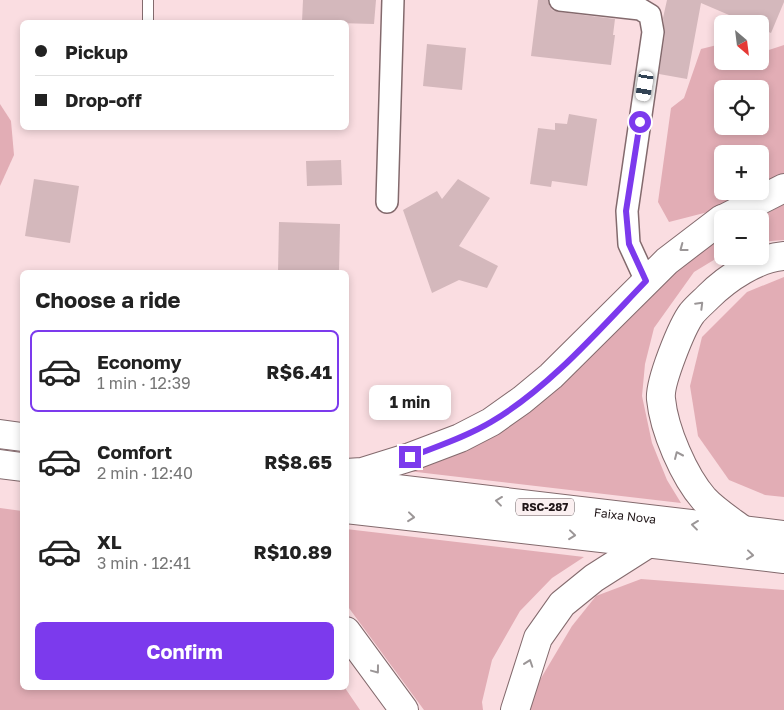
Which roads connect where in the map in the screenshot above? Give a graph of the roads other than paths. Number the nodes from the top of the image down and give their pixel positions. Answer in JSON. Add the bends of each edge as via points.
{"nodes":[{"id":1,"x":148,"y":0,"type":"edge"},
{"id":2,"x":393,"y":0,"type":"edge"},
{"id":3,"x":560,"y":0,"type":"edge"},
{"id":4,"x":148,"y":20,"type":"edge"},
{"id":5,"x":784,"y":188,"type":"edge"},
{"id":6,"x":387,"y":202,"type":"dead end"},
{"id":7,"x":741,"y":210,"type":"edge"},
{"id":8,"x":714,"y":226,"type":"edge"},
{"id":9,"x":784,"y":256,"type":"edge"},
{"id":10,"x":646,"y":281,"type":"junction"},
{"id":11,"x":0,"y":434,"type":"edge"},
{"id":12,"x":20,"y":437,"type":"edge"},
{"id":13,"x":0,"y":464,"type":"edge"},
{"id":14,"x":20,"y":467,"type":"edge"},
{"id":15,"x":349,"y":473,"type":"edge"},
{"id":16,"x":349,"y":484,"type":"edge"},
{"id":17,"x":349,"y":509,"type":"edge"},
{"id":18,"x":743,"y":530,"type":"junction"},
{"id":19,"x":784,"y":535,"type":"edge"},
{"id":20,"x":649,"y":543,"type":"junction"},
{"id":21,"x":784,"y":559,"type":"edge"},
{"id":22,"x":349,"y":635,"type":"edge"},
{"id":23,"x":404,"y":710,"type":"edge"},
{"id":24,"x":515,"y":710,"type":"edge"}],
"edges":[{"from":1,"to":4,"type":"lane"},
{"from":2,"to":6,"type":"street"},
{"from":3,"to":10,"type":"street","via":[[640,9],[650,15],[653,32],[626,211],[629,244]]},
{"from":5,"to":7,"type":"highway"},
{"from":8,"to":10,"type":"highway","one_way":true},
{"from":18,"to":9,"type":"highway","one_way":true,"via":[[705,500],[687,476],[672,440],[661,397],[672,355],[692,314],[721,284],[758,264]]},
{"from":10,"to":15,"type":"highway","via":[[552,376],[492,422],[410,457]]},
{"from":11,"to":12,"type":"highway"},
{"from":13,"to":14,"type":"highway"},
{"from":18,"to":16,"type":"highway","name":"Faixa Nova","number":"RSC-287","one_way":true},
{"from":17,"to":20,"type":"highway","name":"Faixa Nova","number":"RSC-287","one_way":true},
{"from":18,"to":19,"type":"highway","name":"Faixa Nova","number":"RSC-287"},
{"from":20,"to":21,"type":"highway","name":"Faixa Nova","number":"RSC-287","one_way":true},
{"from":24,"to":20,"type":"highway","one_way":true,"via":[[538,638],[562,604],[594,578]]},
{"from":22,"to":23,"type":"highway","one_way":true}]}
